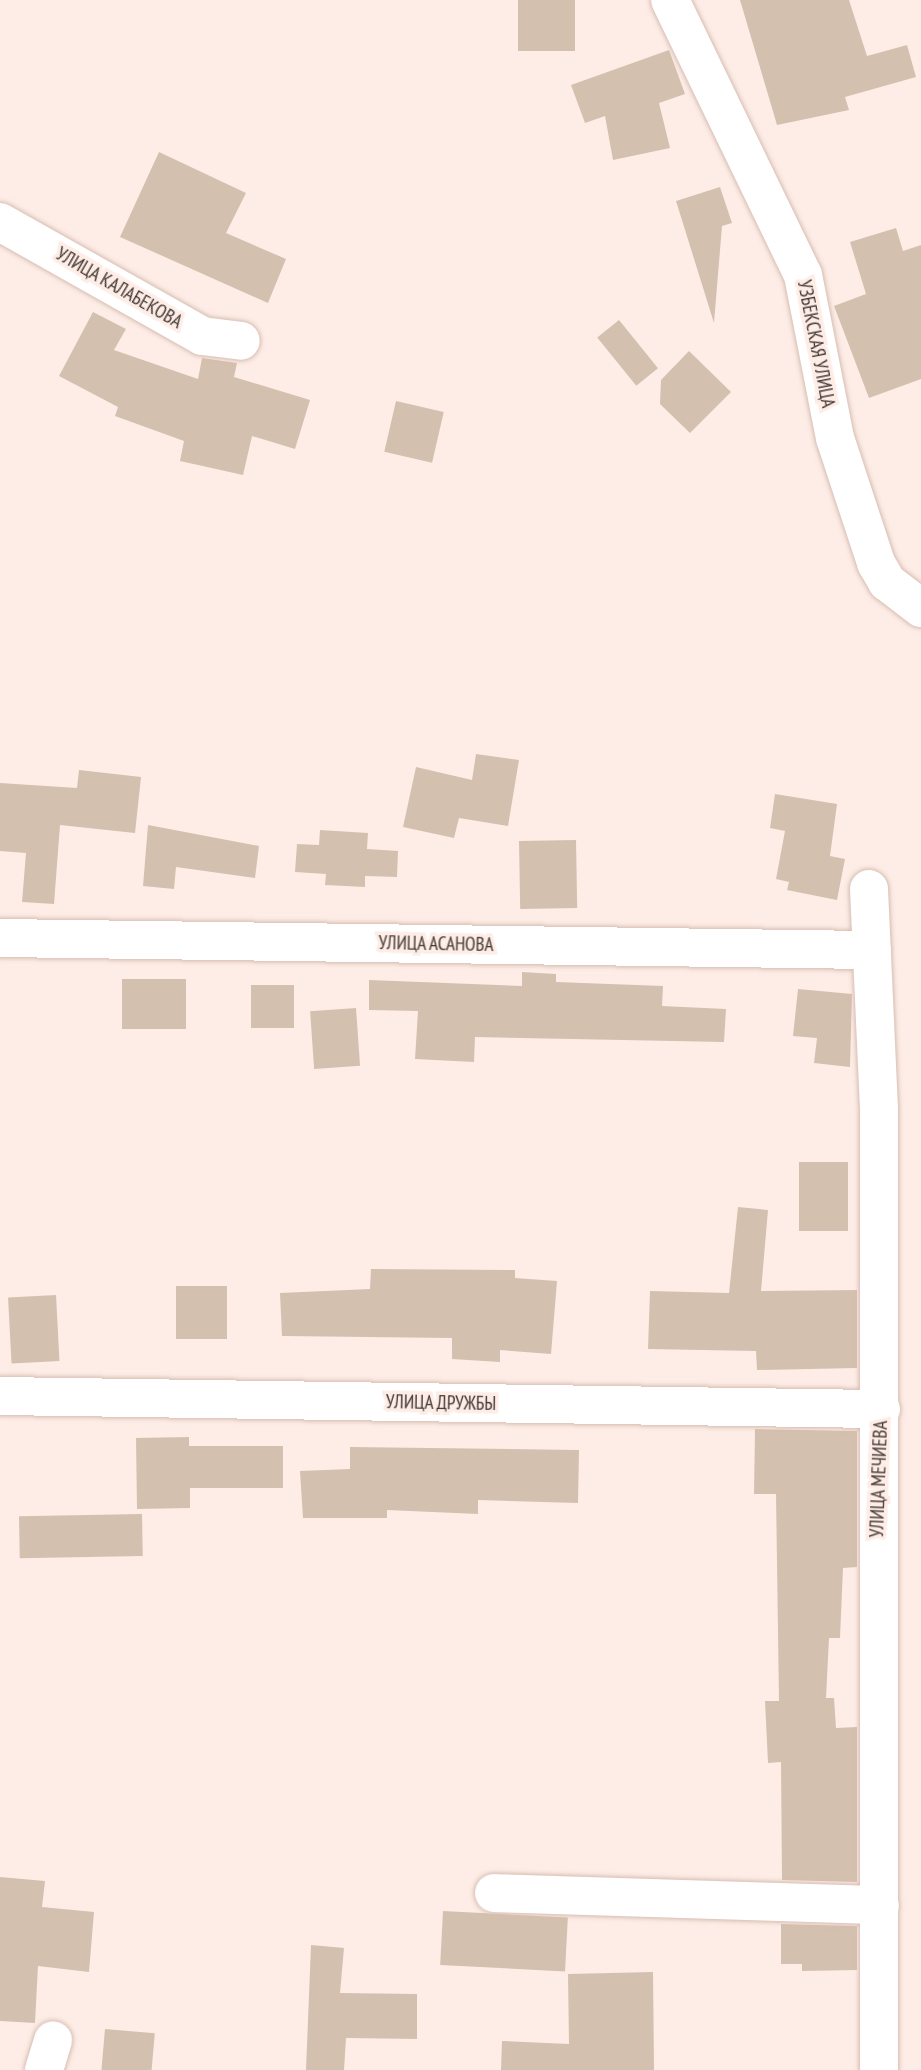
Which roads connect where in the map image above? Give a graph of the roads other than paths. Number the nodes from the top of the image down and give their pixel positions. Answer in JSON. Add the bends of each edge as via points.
{"nodes":[{"id":1,"x":670,"y":0,"type":"edge"},
{"id":2,"x":0,"y":222,"type":"edge"},
{"id":3,"x":241,"y":341,"type":"dead end"},
{"id":4,"x":921,"y":608,"type":"edge"},
{"id":5,"x":869,"y":888,"type":"dead end"},
{"id":6,"x":0,"y":938,"type":"edge"},
{"id":7,"x":872,"y":950,"type":"junction"},
{"id":8,"x":0,"y":1396,"type":"edge"},
{"id":9,"x":881,"y":1409,"type":"junction"},
{"id":10,"x":494,"y":1893,"type":"dead end"},
{"id":11,"x":880,"y":1905,"type":"junction"},
{"id":12,"x":879,"y":2070,"type":"edge"}],
"edges":[{"from":1,"to":4,"type":"street","name":"УЗБЕКСКАЯ УЛИЦА","via":[[803,275],[835,438],[876,563],[887,582]]},
{"from":2,"to":3,"type":"street","name":"УЛИЦА КАЛАБЕКОВА","via":[[202,336]]},
{"from":5,"to":7,"type":"street","name":"УЛИЦА МЕЧИЕВА"},
{"from":6,"to":7,"type":"street","name":"УЛИЦА АСАНОВА"},
{"from":7,"to":9,"type":"street","name":"УЛИЦА МЕЧИЕВА"},
{"from":8,"to":9,"type":"street","name":"УЛИЦА ДРУЖБЫ"},
{"from":9,"to":11,"type":"street","name":"УЛИЦА МЕЧИЕВА"},
{"from":10,"to":11,"type":"street"},
{"from":11,"to":12,"type":"street","name":"УЛИЦА МЕЧИЕВА"}]}
